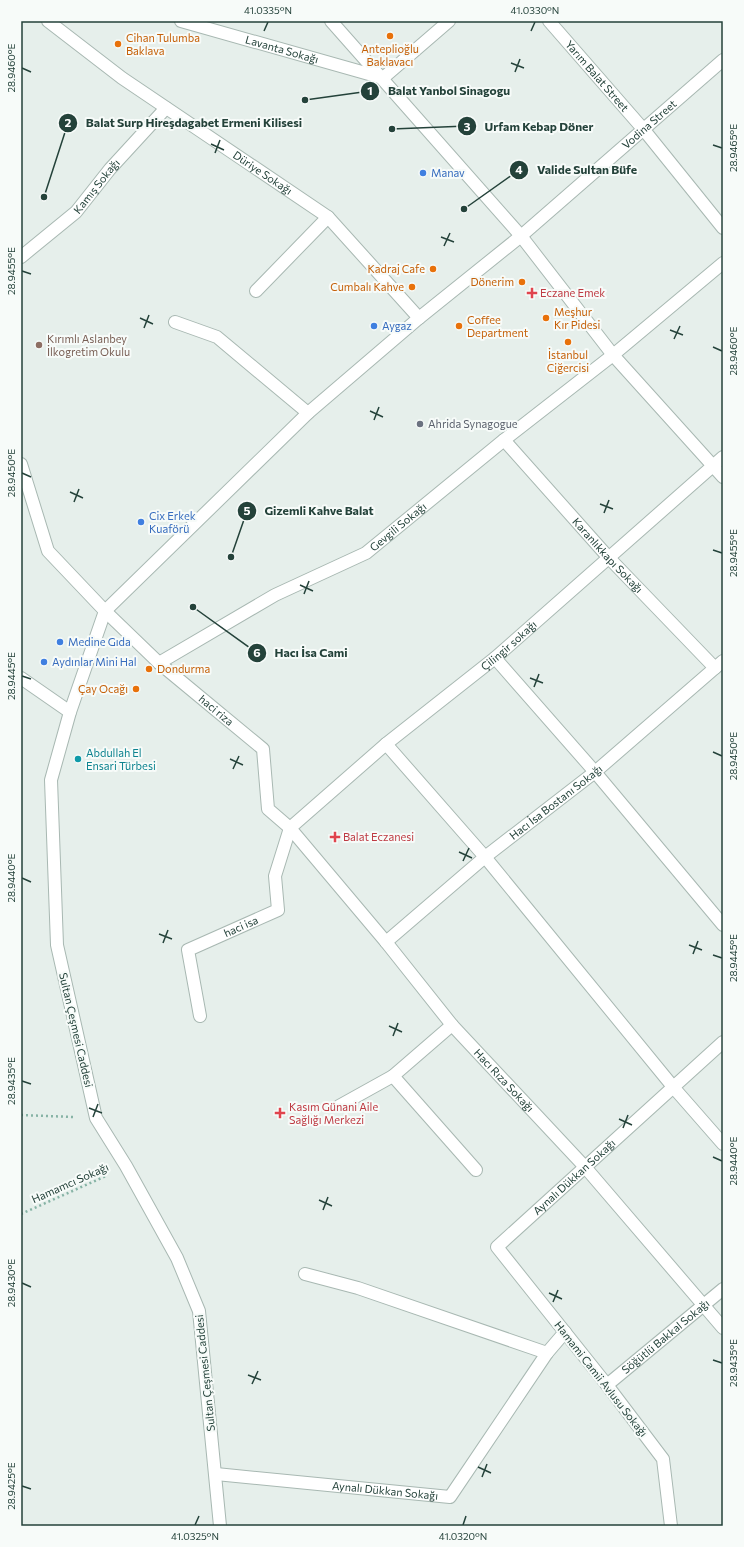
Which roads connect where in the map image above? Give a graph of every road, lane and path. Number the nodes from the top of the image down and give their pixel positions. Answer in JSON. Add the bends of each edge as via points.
{"nodes":[{"id":1,"x":48,"y":21,"type":"edge"},
{"id":2,"x":181,"y":21,"type":"edge"},
{"id":3,"x":331,"y":21,"type":"edge"},
{"id":4,"x":449,"y":21,"type":"edge"},
{"id":5,"x":549,"y":21,"type":"edge"},
{"id":6,"x":722,"y":62,"type":"edge"},
{"id":7,"x":383,"y":78,"type":"junction"},
{"id":8,"x":166,"y":108,"type":"junction"},
{"id":9,"x":644,"y":130,"type":"junction"},
{"id":10,"x":328,"y":217,"type":"junction"},
{"id":11,"x":723,"y":228,"type":"edge"},
{"id":12,"x":521,"y":236,"type":"junction"},
{"id":13,"x":21,"y":257,"type":"edge"},
{"id":14,"x":723,"y":263,"type":"edge"},
{"id":15,"x":256,"y":291,"type":"dead end"},
{"id":16,"x":419,"y":318,"type":"junction"},
{"id":17,"x":175,"y":322,"type":"dead end"},
{"id":18,"x":614,"y":355,"type":"junction"},
{"id":19,"x":308,"y":413,"type":"junction"},
{"id":20,"x":504,"y":440,"type":"junction"},
{"id":21,"x":723,"y":457,"type":"edge"},
{"id":22,"x":21,"y":464,"type":"edge"},
{"id":23,"x":713,"y":465,"type":"junction"},
{"id":24,"x":723,"y":477,"type":"edge"},
{"id":25,"x":609,"y":558,"type":"junction"},
{"id":26,"x":105,"y":611,"type":"junction"},
{"id":27,"x":495,"y":658,"type":"junction"},
{"id":28,"x":159,"y":663,"type":"junction"},
{"id":29,"x":719,"y":665,"type":"edge"},
{"id":30,"x":21,"y":678,"type":"edge"},
{"id":31,"x":70,"y":712,"type":"junction"},
{"id":32,"x":386,"y":744,"type":"junction"},
{"id":33,"x":595,"y":772,"type":"junction"},
{"id":34,"x":290,"y":828,"type":"junction"},
{"id":35,"x":485,"y":857,"type":"junction"},
{"id":36,"x":723,"y":925,"type":"edge"},
{"id":37,"x":386,"y":942,"type":"junction"},
{"id":38,"x":200,"y":1016,"type":"dead end"},
{"id":39,"x":452,"y":1025,"type":"junction"},
{"id":40,"x":723,"y":1042,"type":"edge"},
{"id":41,"x":393,"y":1076,"type":"junction"},
{"id":42,"x":674,"y":1088,"type":"junction"},
{"id":43,"x":339,"y":1106,"type":"dead end"},
{"id":44,"x":21,"y":1115,"type":"edge"},
{"id":45,"x":96,"y":1118,"type":"junction"},
{"id":46,"x":723,"y":1144,"type":"edge"},
{"id":47,"x":126,"y":1166,"type":"junction"},
{"id":48,"x":585,"y":1167,"type":"junction"},
{"id":49,"x":476,"y":1170,"type":"dead end"},
{"id":50,"x":21,"y":1214,"type":"edge"},
{"id":51,"x":497,"y":1247,"type":"joint"},
{"id":52,"x":305,"y":1274,"type":"dead end"},
{"id":53,"x":723,"y":1289,"type":"edge"},
{"id":54,"x":703,"y":1306,"type":"junction"},
{"id":55,"x":723,"y":1328,"type":"edge"},
{"id":56,"x":565,"y":1332,"type":"junction"},
{"id":57,"x":547,"y":1352,"type":"junction"},
{"id":58,"x":607,"y":1385,"type":"junction"},
{"id":59,"x":216,"y":1474,"type":"junction"},
{"id":60,"x":220,"y":1526,"type":"edge"},
{"id":61,"x":671,"y":1526,"type":"edge"}],
"edges":[{"from":1,"to":8,"type":"street","name":"Düriye Sokağı"},
{"from":2,"to":7,"type":"street","name":"Lavanta Sokağı"},
{"from":3,"to":7,"type":"street"},
{"from":4,"to":7,"type":"street"},
{"from":5,"to":9,"type":"street","name":"Yarım Balat Street"},
{"from":6,"to":9,"type":"street","name":"Vodina Street"},
{"from":7,"to":12,"type":"street"},
{"from":8,"to":10,"type":"street","name":"Düriye Sokağı"},
{"from":8,"to":13,"type":"street","name":"Kamış Sokağı","via":[[110,169],[76,212]]},
{"from":9,"to":11,"type":"street","name":"Yarım Balat Street"},
{"from":9,"to":12,"type":"street","name":"Vodina Street"},
{"from":10,"to":15,"type":"street"},
{"from":10,"to":16,"type":"street","name":"Düriye Sokağı"},
{"from":12,"to":16,"type":"street","name":"Vodina Street"},
{"from":12,"to":18,"type":"street"},
{"from":14,"to":18,"type":"street","name":"Gevgili Sokağı"},
{"from":16,"to":19,"type":"street","name":"Vodina Street"},
{"from":17,"to":19,"type":"street","via":[[217,337]]},
{"from":18,"to":20,"type":"street","name":"Gevgili Sokağı"},
{"from":18,"to":23,"type":"street"},
{"from":19,"to":26,"type":"street","name":"Vodina Street"},
{"from":20,"to":25,"type":"street","name":"Karanlıkkapı Sokağı"},
{"from":20,"to":28,"type":"street","name":"Gevgili Sokağı","via":[[366,553],[275,595]]},
{"from":21,"to":23,"type":"street","name":"Çilingir sokağı"},
{"from":22,"to":26,"type":"street","name":"haci riza","via":[[48,551]]},
{"from":23,"to":24,"type":"street"},
{"from":23,"to":25,"type":"street","name":"Çilingir sokağı"},
{"from":25,"to":27,"type":"street","name":"Çilingir sokağı"},
{"from":25,"to":29,"type":"street","name":"Karanlıkkapı Sokağı"},
{"from":26,"to":28,"type":"street","name":"haci riza"},
{"from":26,"to":31,"type":"street","name":"Sultan Çeşmesi Caddesi"},
{"from":27,"to":32,"type":"street","name":"Çilingir sokağı"},
{"from":27,"to":33,"type":"street"},
{"from":28,"to":34,"type":"street","name":"haci riza","via":[[263,749],[268,809]]},
{"from":29,"to":33,"type":"street","name":"Hacı İsa Bostanı Sokağı"},
{"from":30,"to":31,"type":"street"},
{"from":31,"to":45,"type":"street","name":"Sultan Çeşmesi Caddesi","via":[[51,780],[57,945]]},
{"from":32,"to":34,"type":"street","name":"Çilingir sokağı"},
{"from":32,"to":35,"type":"street"},
{"from":33,"to":35,"type":"street","name":"Hacı İsa Bostanı Sokağı"},
{"from":33,"to":36,"type":"street"},
{"from":34,"to":37,"type":"street","name":"Hacı Rıza Sokağı"},
{"from":34,"to":38,"type":"street","name":"haci isa","via":[[275,876],[278,910],[188,950]]},
{"from":35,"to":37,"type":"street","name":"Hacı İsa Bostanı Sokağı"},
{"from":35,"to":42,"type":"street"},
{"from":37,"to":39,"type":"street","name":"Hacı Rıza Sokağı"},
{"from":39,"to":41,"type":"street"},
{"from":39,"to":48,"type":"street","name":"Hacı Rıza Sokağı"},
{"from":40,"to":42,"type":"street","name":"Aynalı Dükkan Sokağı"},
{"from":41,"to":43,"type":"street"},
{"from":41,"to":49,"type":"street"},
{"from":42,"to":46,"type":"street"},
{"from":42,"to":48,"type":"street","name":"Aynalı Dükkan Sokağı"},
{"from":44,"to":45,"type":"path"},
{"from":45,"to":47,"type":"street","name":"Sultan Çeşmesi Caddesi"},
{"from":47,"to":50,"type":"path","name":"Hamamcı Sokağı"},
{"from":47,"to":59,"type":"street","name":"Sultan Çeşmesi Caddesi","via":[[176,1258],[199,1311]]},
{"from":48,"to":51,"type":"street","name":"Aynalı Dükkan Sokağı"},
{"from":48,"to":54,"type":"street","name":"Hacı Rıza Sokağı"},
{"from":51,"to":56,"type":"street","name":"Hamami Camii Avlusu Sokağı"},
{"from":52,"to":57,"type":"street","via":[[358,1288]]},
{"from":53,"to":54,"type":"street","name":"Söğütlü Bakkal Sokağı"},
{"from":54,"to":55,"type":"street","name":"Hacı Rıza Sokağı"},
{"from":54,"to":58,"type":"street","name":"Söğütlü Bakkal Sokağı"},
{"from":56,"to":57,"type":"street","name":"Aynalı Dükkan Sokağı"},
{"from":56,"to":58,"type":"street","name":"Hamami Camii Avlusu Sokağı"},
{"from":57,"to":59,"type":"street","name":"Aynalı Dükkan Sokağı","via":[[450,1497]]},
{"from":58,"to":61,"type":"street","name":"Hamami Camii Avlusu Sokağı","via":[[662,1459]]},
{"from":59,"to":60,"type":"street","name":"Sultan Çeşmesi Caddesi"}]}
